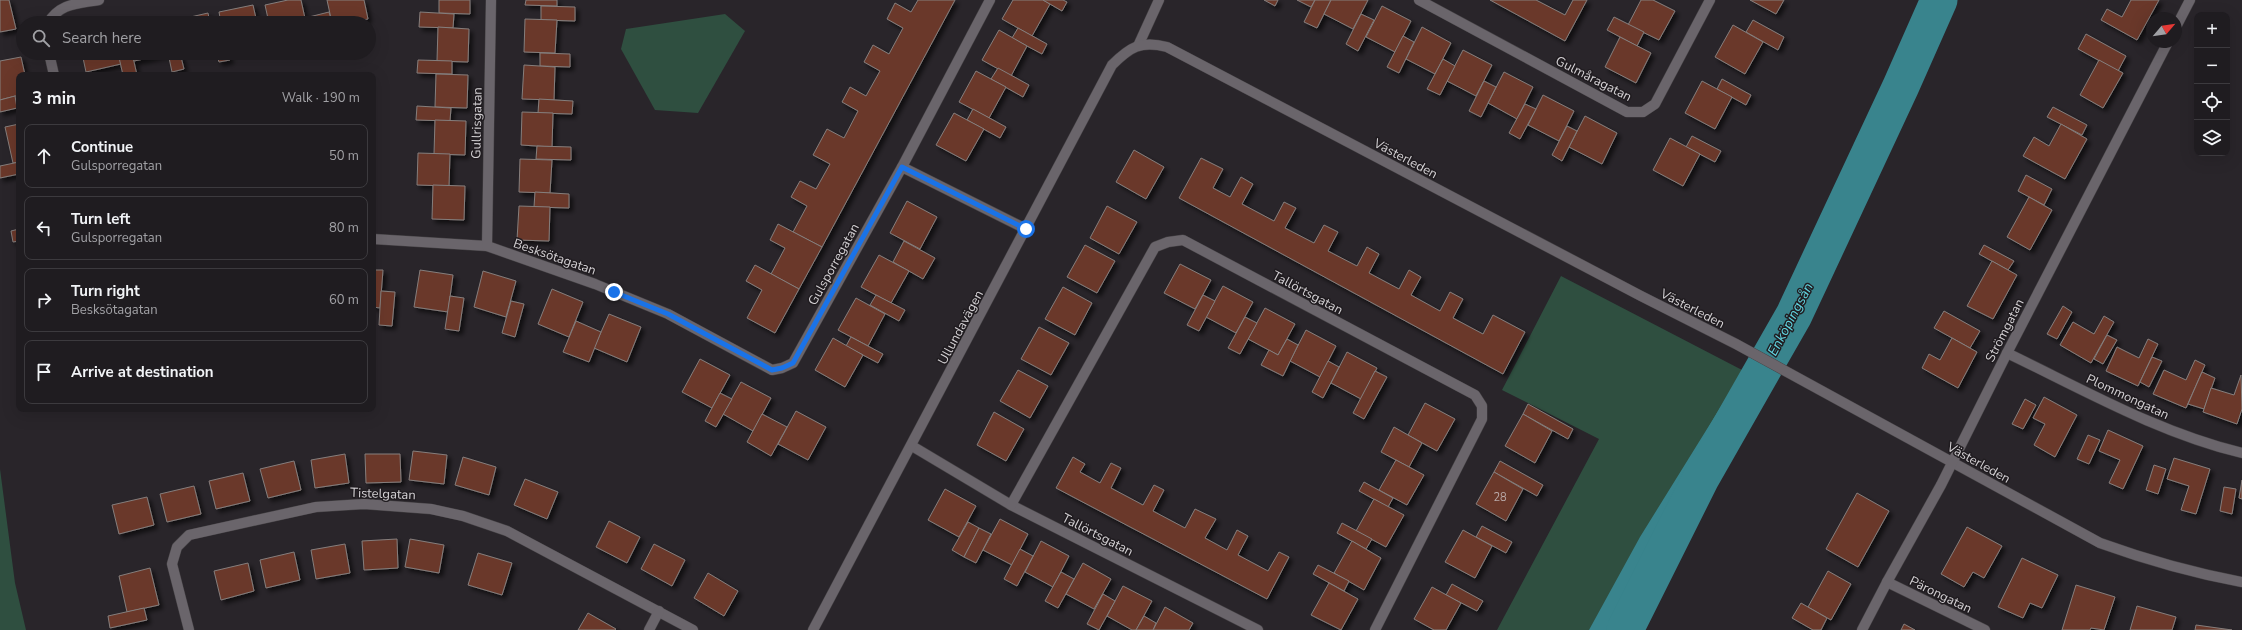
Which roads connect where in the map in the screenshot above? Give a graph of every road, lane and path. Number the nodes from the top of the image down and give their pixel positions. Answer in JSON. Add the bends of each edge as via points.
{"nodes":[{"id":1,"x":98,"y":0,"type":"edge"},
{"id":2,"x":492,"y":0,"type":"edge"},
{"id":3,"x":990,"y":0,"type":"edge"},
{"id":4,"x":1159,"y":0,"type":"edge"},
{"id":5,"x":1419,"y":0,"type":"edge"},
{"id":6,"x":1710,"y":0,"type":"edge"},
{"id":7,"x":2190,"y":0,"type":"edge"},
{"id":8,"x":2182,"y":15,"type":"edge"},
{"id":9,"x":52,"y":16,"type":"edge"},
{"id":10,"x":1138,"y":46,"type":"junction"},
{"id":11,"x":2165,"y":48,"type":"edge"},
{"id":12,"x":51,"y":60,"type":"edge"},
{"id":13,"x":53,"y":72,"type":"edge"},
{"id":14,"x":902,"y":167,"type":"junction"},
{"id":15,"x":1026,"y":229,"type":"junction"},
{"id":16,"x":376,"y":239,"type":"edge"},
{"id":17,"x":487,"y":246,"type":"junction"},
{"id":18,"x":2007,"y":353,"type":"junction"},
{"id":19,"x":782,"y":368,"type":"joint"},
{"id":20,"x":912,"y":446,"type":"junction"},
{"id":21,"x":2242,"y":453,"type":"edge"},
{"id":22,"x":1953,"y":463,"type":"junction"},
{"id":23,"x":1011,"y":505,"type":"junction"},
{"id":24,"x":1887,"y":582,"type":"junction"},
{"id":25,"x":2242,"y":582,"type":"edge"},
{"id":26,"x":659,"y":611,"type":"junction"},
{"id":27,"x":188,"y":630,"type":"edge"},
{"id":28,"x":649,"y":630,"type":"edge"},
{"id":29,"x":693,"y":630,"type":"edge"},
{"id":30,"x":813,"y":630,"type":"edge"},
{"id":31,"x":1258,"y":630,"type":"edge"},
{"id":32,"x":1375,"y":630,"type":"edge"},
{"id":33,"x":1862,"y":630,"type":"edge"},
{"id":34,"x":1984,"y":630,"type":"edge"}],
"edges":[{"from":1,"to":9,"type":"street","via":[[65,7],[54,12]]},
{"from":2,"to":17,"type":"street","name":"Gullrisgatan"},
{"from":3,"to":14,"type":"street","name":"Gulsporregatan"},
{"from":4,"to":10,"type":"street"},
{"from":5,"to":6,"type":"street","name":"Gulmåragatan","via":[[1627,112],[1642,112],[1654,104]]},
{"from":7,"to":8,"type":"street"},
{"from":10,"to":15,"type":"street","name":"Ullundavägen","via":[[1124,52],[1112,65]]},
{"from":10,"to":22,"type":"street","name":"Västerleden","via":[[1153,43],[1167,47],[1736,344]]},
{"from":11,"to":18,"type":"street","name":"Strömgatan"},
{"from":12,"to":13,"type":"street"},
{"from":14,"to":15,"type":"street"},
{"from":14,"to":19,"type":"street","name":"Gulsporregatan","via":[[793,363]]},
{"from":15,"to":20,"type":"street","name":"Ullundavägen"},
{"from":16,"to":17,"type":"street","name":"Besksötagatan"},
{"from":17,"to":19,"type":"street","name":"Besksötagatan","via":[[621,294],[668,314],[772,370]]},
{"from":18,"to":21,"type":"street","name":"Plommongatan","via":[[2140,418],[2205,444]]},
{"from":18,"to":22,"type":"street","name":"Strömgatan"},
{"from":20,"to":23,"type":"street","name":"Tallörtsgatan"},
{"from":20,"to":30,"type":"street","name":"Ullundavägen"},
{"from":22,"to":24,"type":"street","name":"Strömgatan"},
{"from":22,"to":25,"type":"street","name":"Västerleden","via":[[2100,542],[2154,562],[2201,575]]},
{"from":23,"to":31,"type":"street","name":"Tallörtsgatan"},
{"from":23,"to":32,"type":"street","name":"Tallörtsgatan","via":[[1155,247],[1183,240],[1475,395],[1482,406],[1482,419]]},
{"from":24,"to":33,"type":"street","name":"Strömgatan"},
{"from":24,"to":34,"type":"street","name":"Pärongatan"},
{"from":26,"to":27,"type":"street","name":"Tistelgatan","via":[[507,531],[463,516],[431,509],[364,504],[316,507],[189,535],[177,547],[172,564]]},
{"from":26,"to":28,"type":"street"},
{"from":26,"to":29,"type":"street","name":"Tistelgatan"}]}
